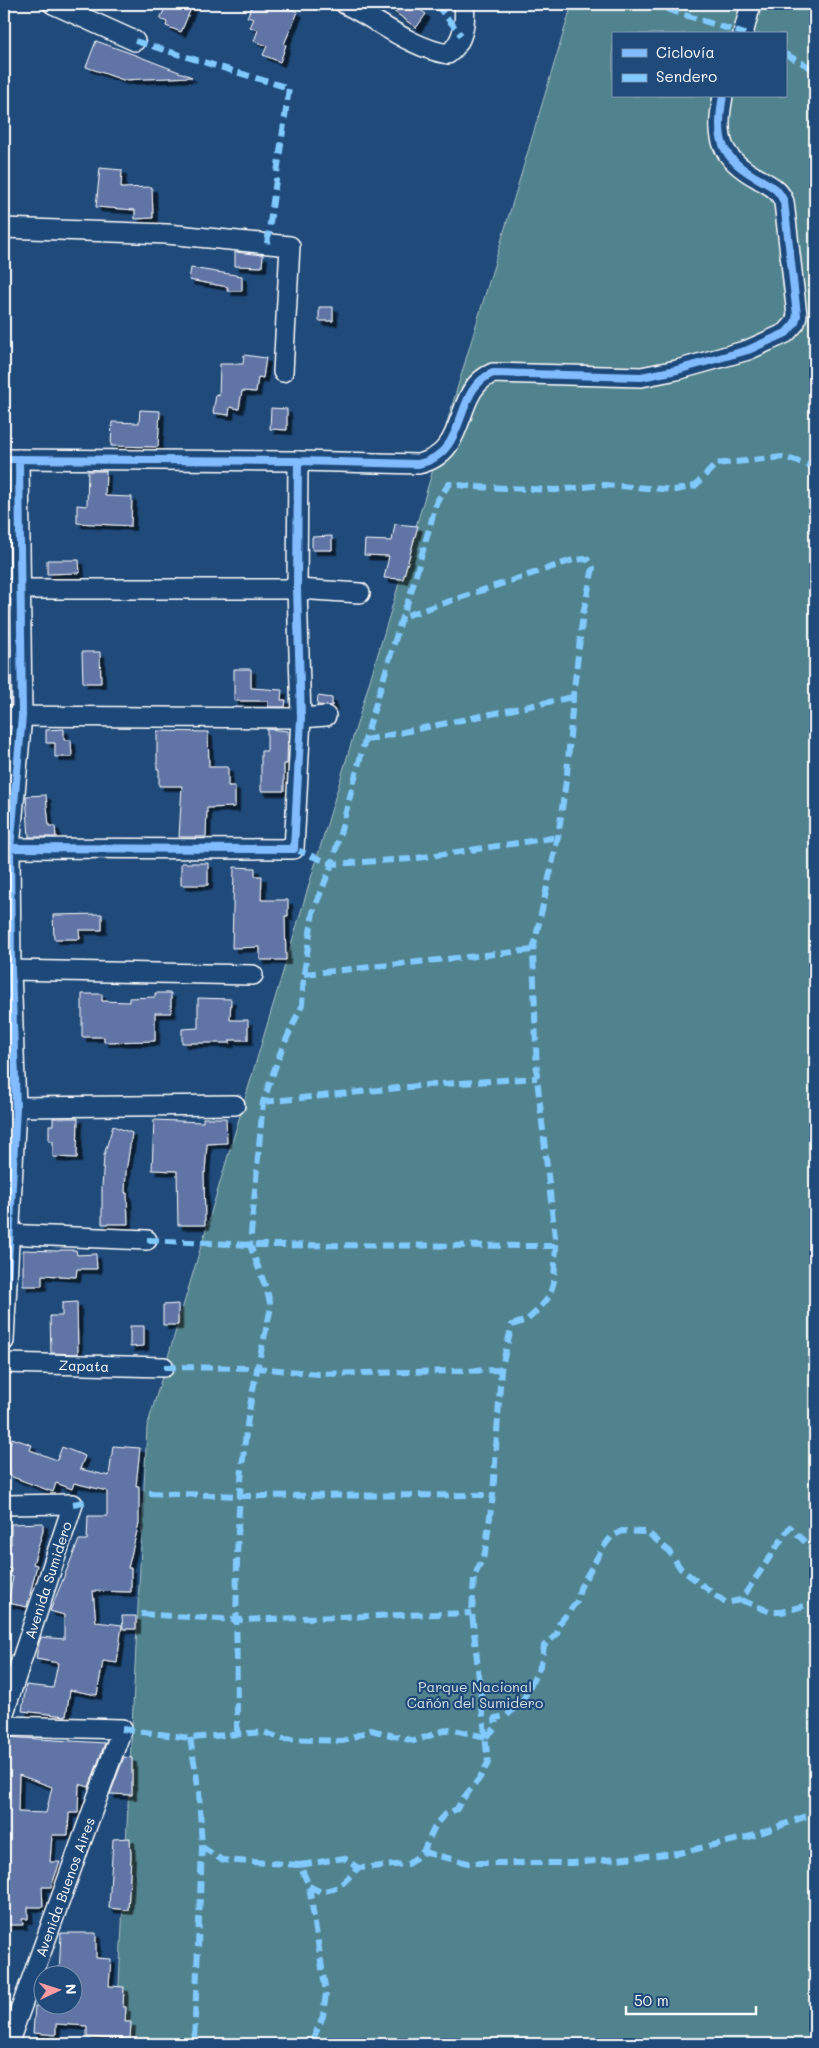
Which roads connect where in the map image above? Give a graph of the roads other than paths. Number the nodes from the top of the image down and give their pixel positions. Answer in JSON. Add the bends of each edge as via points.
{"nodes":[{"id":1,"x":53,"y":4,"type":"edge"},
{"id":2,"x":344,"y":4,"type":"edge"},
{"id":3,"x":464,"y":4,"type":"edge"},
{"id":4,"x":751,"y":4,"type":"edge"},
{"id":5,"x":744,"y":32,"type":"edge"},
{"id":6,"x":135,"y":41,"type":"dead end"},
{"id":7,"x":723,"y":98,"type":"edge"},
{"id":8,"x":4,"y":228,"type":"edge"},
{"id":9,"x":283,"y":372,"type":"dead end"},
{"id":10,"x":12,"y":459,"type":"edge"},
{"id":11,"x":298,"y":461,"type":"junction"},
{"id":12,"x":12,"y":589,"type":"edge"},
{"id":13,"x":297,"y":590,"type":"junction"},
{"id":14,"x":360,"y":593,"type":"dead end"},
{"id":15,"x":13,"y":716,"type":"edge"},
{"id":16,"x":326,"y":716,"type":"dead end"},
{"id":17,"x":301,"y":718,"type":"junction"},
{"id":18,"x":7,"y":848,"type":"edge"},
{"id":19,"x":11,"y":970,"type":"junction"},
{"id":20,"x":253,"y":975,"type":"dead end"},
{"id":21,"x":236,"y":1105,"type":"dead end"},
{"id":22,"x":16,"y":1107,"type":"junction"},
{"id":23,"x":7,"y":1234,"type":"edge"},
{"id":24,"x":147,"y":1240,"type":"dead end"},
{"id":25,"x":4,"y":1341,"type":"edge"},
{"id":26,"x":4,"y":1363,"type":"edge"},
{"id":27,"x":164,"y":1368,"type":"dead end"},
{"id":28,"x":4,"y":1505,"type":"edge"},
{"id":29,"x":4,"y":1713,"type":"edge"},
{"id":30,"x":4,"y":1726,"type":"edge"},
{"id":31,"x":8,"y":2044,"type":"edge"}],
"edges":[{"from":1,"to":6,"type":"street"},
{"from":2,"to":3,"type":"street","via":[[418,45],[448,54],[460,41],[465,23]]},
{"from":4,"to":5,"type":"street"},
{"from":7,"to":11,"type":"street","via":[[720,136],[727,155],[742,170],[776,189],[784,202],[797,315],[792,328],[748,350],[641,377],[494,373],[478,382],[450,443],[430,462]]},
{"from":8,"to":9,"type":"street","via":[[167,234],[290,246]]},
{"from":10,"to":11,"type":"street"},
{"from":10,"to":12,"type":"street"},
{"from":11,"to":13,"type":"street"},
{"from":12,"to":13,"type":"street"},
{"from":12,"to":15,"type":"street"},
{"from":13,"to":14,"type":"street"},
{"from":13,"to":17,"type":"street"},
{"from":15,"to":17,"type":"street"},
{"from":15,"to":18,"type":"street"},
{"from":16,"to":17,"type":"street"},
{"from":17,"to":18,"type":"street","via":[[294,849]]},
{"from":18,"to":19,"type":"street"},
{"from":19,"to":20,"type":"street"},
{"from":19,"to":22,"type":"street"},
{"from":21,"to":22,"type":"street"},
{"from":22,"to":23,"type":"street"},
{"from":23,"to":24,"type":"street"},
{"from":23,"to":25,"type":"street"},
{"from":26,"to":27,"type":"street","name":"Zapata"},
{"from":28,"to":29,"type":"street","name":"Avenida Sumidero","via":[[73,1504]]},
{"from":30,"to":31,"type":"street","name":"Avenida Buenos Aires","via":[[122,1729]]}]}
